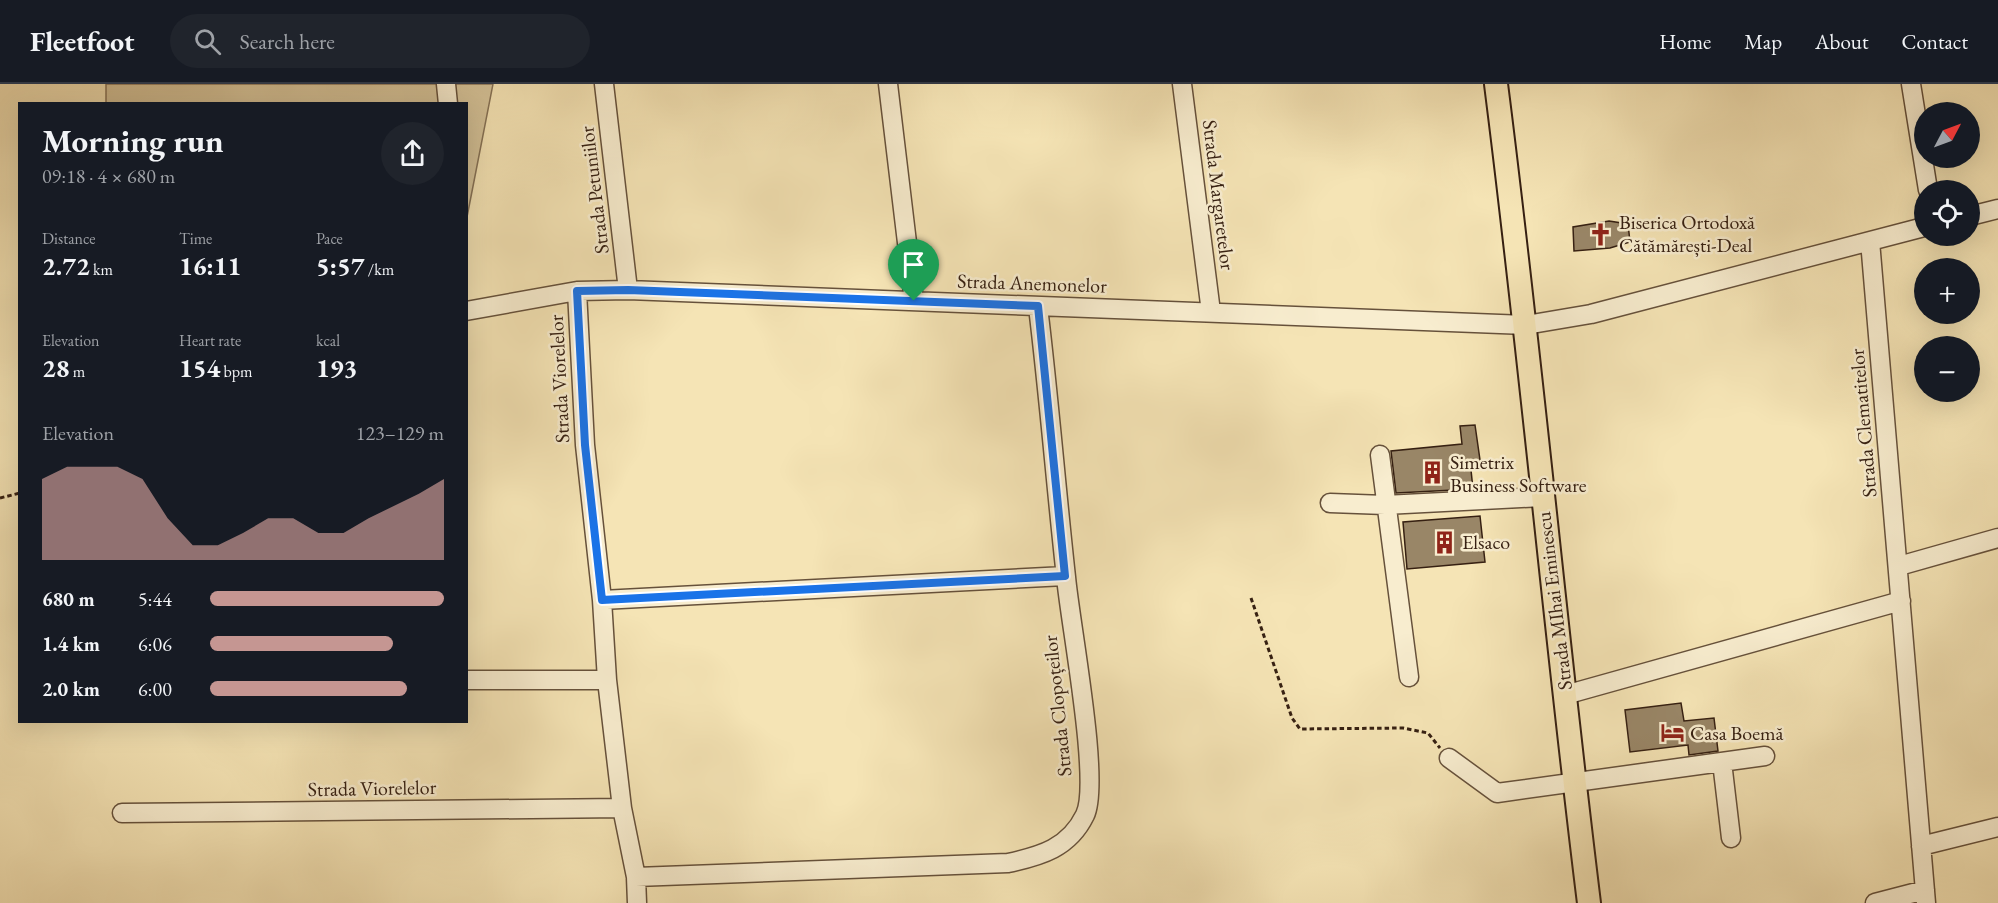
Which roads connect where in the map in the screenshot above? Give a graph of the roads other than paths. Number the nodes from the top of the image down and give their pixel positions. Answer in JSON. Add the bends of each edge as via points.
{"nodes":[{"id":1,"x":446,"y":84,"type":"edge"},
{"id":2,"x":604,"y":84,"type":"edge"},
{"id":3,"x":888,"y":84,"type":"edge"},
{"id":4,"x":1182,"y":84,"type":"edge"},
{"id":5,"x":1496,"y":84,"type":"edge"},
{"id":6,"x":1911,"y":84,"type":"edge"},
{"id":7,"x":448,"y":102,"type":"edge"},
{"id":8,"x":1926,"y":180,"type":"edge"},
{"id":9,"x":1998,"y":209,"type":"edge"},
{"id":10,"x":1980,"y":214,"type":"edge"},
{"id":11,"x":1914,"y":230,"type":"edge"},
{"id":12,"x":1870,"y":241,"type":"junction"},
{"id":13,"x":628,"y":290,"type":"junction"},
{"id":14,"x":577,"y":291,"type":"junction"},
{"id":15,"x":914,"y":301,"type":"junction"},
{"id":16,"x":1038,"y":306,"type":"junction"},
{"id":17,"x":468,"y":311,"type":"edge"},
{"id":18,"x":1211,"y":312,"type":"junction"},
{"id":19,"x":1526,"y":325,"type":"junction"},
{"id":20,"x":1380,"y":455,"type":"dead end"},
{"id":21,"x":1542,"y":497,"type":"junction"},
{"id":22,"x":1330,"y":503,"type":"dead end"},
{"id":23,"x":1385,"y":505,"type":"junction"},
{"id":24,"x":1998,"y":538,"type":"edge"},
{"id":25,"x":1899,"y":566,"type":"junction"},
{"id":26,"x":1065,"y":576,"type":"junction"},
{"id":27,"x":602,"y":600,"type":"junction"},
{"id":28,"x":1901,"y":601,"type":"junction"},
{"id":29,"x":1409,"y":677,"type":"dead end"},
{"id":30,"x":468,"y":680,"type":"edge"},
{"id":31,"x":607,"y":680,"type":"junction"},
{"id":32,"x":1565,"y":695,"type":"junction"},
{"id":33,"x":1765,"y":756,"type":"dead end"},
{"id":34,"x":1449,"y":758,"type":"road end"},
{"id":35,"x":1722,"y":762,"type":"junction"},
{"id":36,"x":1574,"y":782,"type":"junction"},
{"id":37,"x":622,"y":808,"type":"junction"},
{"id":38,"x":122,"y":813,"type":"dead end"},
{"id":39,"x":1998,"y":827,"type":"edge"},
{"id":40,"x":1731,"y":838,"type":"dead end"},
{"id":41,"x":1921,"y":846,"type":"junction"},
{"id":42,"x":636,"y":877,"type":"junction"},
{"id":43,"x":1926,"y":896,"type":"edge"},
{"id":44,"x":637,"y":903,"type":"edge"},
{"id":45,"x":1589,"y":903,"type":"edge"},
{"id":46,"x":1875,"y":903,"type":"edge"}],
"edges":[{"from":1,"to":7,"type":"street"},
{"from":2,"to":13,"type":"street","name":"Strada Petuniilor"},
{"from":3,"to":15,"type":"street"},
{"from":4,"to":18,"type":"street","name":"Strada Margaretelor"},
{"from":5,"to":19,"type":"main road","name":"Strada MIhai Eminescu"},
{"from":6,"to":8,"type":"street"},
{"from":9,"to":10,"type":"street"},
{"from":11,"to":12,"type":"street","name":"Strada Anemonelor"},
{"from":12,"to":19,"type":"street","name":"Strada Anemonelor","via":[[1591,314]]},
{"from":12,"to":25,"type":"street","name":"Strada Clematitelor"},
{"from":13,"to":14,"type":"street","name":"Strada Anemonelor"},
{"from":13,"to":15,"type":"street","name":"Strada Anemonelor"},
{"from":14,"to":17,"type":"street","name":"Strada Anemonelor"},
{"from":14,"to":27,"type":"street","name":"Strada Viorelelor","via":[[585,445]]},
{"from":15,"to":16,"type":"street","name":"Strada Anemonelor"},
{"from":16,"to":18,"type":"street","name":"Strada Anemonelor"},
{"from":16,"to":26,"type":"street","name":"Strada Clopoțeilor"},
{"from":18,"to":19,"type":"street","name":"Strada Anemonelor"},
{"from":19,"to":21,"type":"main road","name":"Strada MIhai Eminescu"},
{"from":20,"to":23,"type":"street"},
{"from":21,"to":23,"type":"street"},
{"from":21,"to":32,"type":"main road","name":"Strada MIhai Eminescu"},
{"from":22,"to":23,"type":"street"},
{"from":23,"to":29,"type":"street"},
{"from":24,"to":25,"type":"street"},
{"from":25,"to":28,"type":"street","name":"Strada Clematitelor"},
{"from":26,"to":27,"type":"street"},
{"from":26,"to":42,"type":"street","name":"Strada Clopoțeilor","via":[[1090,760],[1086,813],[1070,838],[1044,855],[1008,863]]},
{"from":27,"to":31,"type":"street","name":"Strada Viorelelor"},
{"from":28,"to":32,"type":"street"},
{"from":28,"to":41,"type":"street","name":"Strada Clematitelor"},
{"from":30,"to":31,"type":"street"},
{"from":31,"to":37,"type":"street","name":"Strada Viorelelor"},
{"from":32,"to":36,"type":"main road","name":"Strada MIhai Eminescu"},
{"from":33,"to":35,"type":"street"},
{"from":34,"to":36,"type":"street","via":[[1497,793]]},
{"from":35,"to":36,"type":"street"},
{"from":35,"to":40,"type":"street"},
{"from":36,"to":45,"type":"main road","name":"Strada MIhai Eminescu"},
{"from":37,"to":38,"type":"street","name":"Strada Viorelelor"},
{"from":37,"to":42,"type":"street","name":"Strada Viorelelor"},
{"from":39,"to":41,"type":"street"},
{"from":41,"to":43,"type":"street","name":"Strada Clematitelor"},
{"from":42,"to":44,"type":"street","name":"Strada Viorelelor"},
{"from":43,"to":46,"type":"street","name":"Strada Clematitelor"}]}
